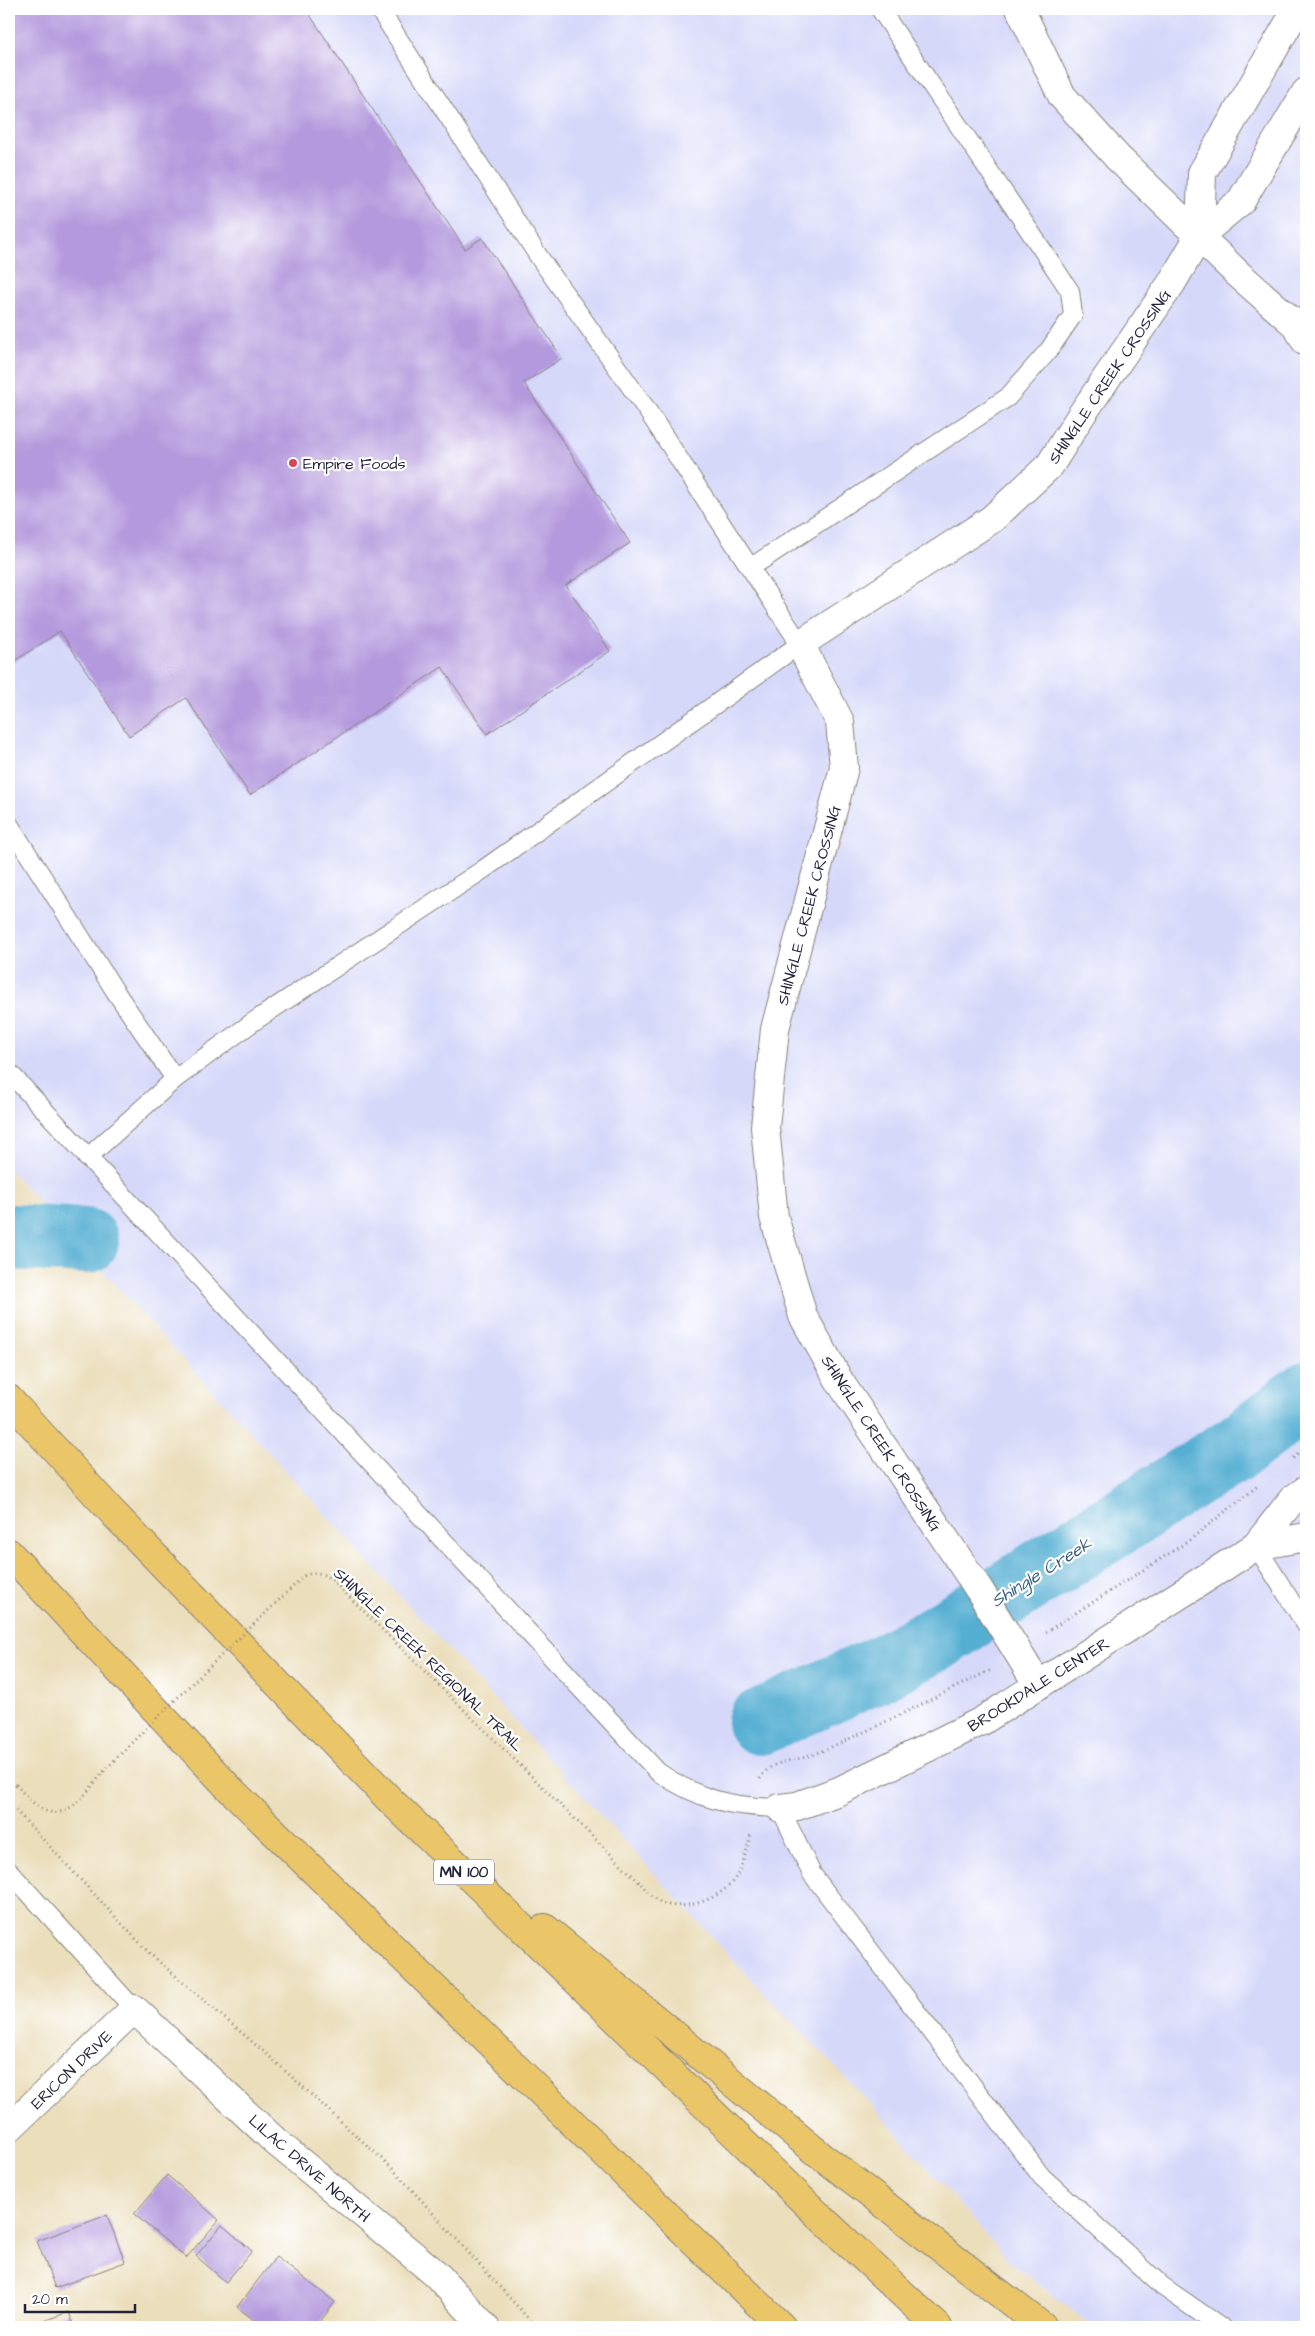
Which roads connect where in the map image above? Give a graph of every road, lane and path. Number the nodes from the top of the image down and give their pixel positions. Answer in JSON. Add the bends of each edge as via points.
{"nodes":[{"id":1,"x":379,"y":9,"type":"edge"},
{"id":2,"x":880,"y":9,"type":"edge"},
{"id":3,"x":1020,"y":9,"type":"edge"},
{"id":4,"x":1297,"y":9,"type":"edge"},
{"id":5,"x":1306,"y":92,"type":"edge"},
{"id":6,"x":1200,"y":235,"type":"junction"},
{"id":7,"x":1306,"y":342,"type":"edge"},
{"id":8,"x":750,"y":568,"type":"junction"},
{"id":9,"x":800,"y":644,"type":"junction"},
{"id":10,"x":9,"y":824,"type":"edge"},
{"id":11,"x":9,"y":1072,"type":"edge"},
{"id":12,"x":174,"y":1079,"type":"junction"},
{"id":13,"x":88,"y":1158,"type":"junction"},
{"id":14,"x":9,"y":1399,"type":"edge"},
{"id":15,"x":1306,"y":1448,"type":"edge"},
{"id":16,"x":1286,"y":1464,"type":"dead end"},
{"id":17,"x":1263,"y":1482,"type":"dead end"},
{"id":18,"x":1306,"y":1490,"type":"edge"},
{"id":19,"x":1306,"y":1537,"type":"edge"},
{"id":20,"x":1256,"y":1546,"type":"junction"},
{"id":21,"x":9,"y":1553,"type":"edge"},
{"id":22,"x":1306,"y":1625,"type":"edge"},
{"id":23,"x":1046,"y":1632,"type":"dead end"},
{"id":24,"x":991,"y":1669,"type":"dead end"},
{"id":25,"x":1038,"y":1685,"type":"junction"},
{"id":26,"x":9,"y":1777,"type":"edge"},
{"id":27,"x":759,"y":1780,"type":"dead end"},
{"id":28,"x":390,"y":1800,"type":"junction"},
{"id":29,"x":9,"y":1803,"type":"edge"},
{"id":30,"x":780,"y":1808,"type":"junction"},
{"id":31,"x":752,"y":1830,"type":"dead end"},
{"id":32,"x":9,"y":1871,"type":"edge"},
{"id":33,"x":134,"y":2009,"type":"junction"},
{"id":34,"x":9,"y":2128,"type":"edge"},
{"id":35,"x":735,"y":2283,"type":"junction"},
{"id":36,"x":485,"y":2327,"type":"edge"},
{"id":37,"x":536,"y":2327,"type":"edge"},
{"id":38,"x":769,"y":2327,"type":"edge"},
{"id":39,"x":782,"y":2327,"type":"edge"},
{"id":40,"x":938,"y":2327,"type":"edge"},
{"id":41,"x":1043,"y":2327,"type":"edge"},
{"id":42,"x":1221,"y":2327,"type":"edge"}],
"edges":[{"from":1,"to":8,"type":"lane","via":[[539,257],[637,395]]},
{"from":2,"to":8,"type":"lane","via":[[1070,291],[1073,315],[1008,397]]},
{"from":3,"to":6,"type":"street","via":[[1062,96],[1117,157]]},
{"from":4,"to":6,"type":"street","name":"SHINGLE CREEK CROSSING","via":[[1202,174]]},
{"from":5,"to":6,"type":"street","name":"SHINGLE CREEK CROSSING","via":[[1241,202]]},
{"from":6,"to":7,"type":"street","via":[[1296,325]]},
{"from":6,"to":9,"type":"street","name":"SHINGLE CREEK CROSSING","via":[[1050,465],[992,519]]},
{"from":8,"to":9,"type":"lane"},
{"from":9,"to":12,"type":"lane","via":[[484,869],[253,1022]]},
{"from":9,"to":25,"type":"street","name":"SHINGLE CREEK CROSSING","via":[[840,722],[844,768],[775,1030],[765,1127],[774,1217],[804,1316],[831,1366],[980,1591]]},
{"from":10,"to":12,"type":"lane"},
{"from":11,"to":13,"type":"lane"},
{"from":12,"to":13,"type":"lane"},
{"from":13,"to":30,"type":"lane","via":[[658,1772],[682,1789],[706,1798],[740,1806]]},
{"from":14,"to":28,"type":"highway","number":"MN 100","via":[[121,1521]]},
{"from":15,"to":16,"type":"path"},
{"from":17,"to":23,"type":"path","via":[[1187,1542]]},
{"from":18,"to":20,"type":"street","via":[[1292,1500]]},
{"from":19,"to":20,"type":"street"},
{"from":20,"to":22,"type":"lane"},
{"from":20,"to":25,"type":"street","name":"BROOKDALE CENTER"},
{"from":21,"to":35,"type":"highway","via":[[228,1787]]},
{"from":24,"to":27,"type":"path","via":[[839,1744],[803,1758],[777,1763],[765,1770]]},
{"from":25,"to":30,"type":"street","name":"BROOKDALE CENTER","via":[[982,1721],[839,1791],[797,1806]]},
{"from":26,"to":31,"type":"path","name":"SHINGLE CREEK REGIONAL TRAIL","bridge":true,"via":[[38,1807],[49,1812],[62,1812],[75,1803],[304,1576],[322,1572],[663,1904],[690,1905],[720,1892],[736,1876]]},
{"from":28,"to":40,"type":"highway","number":"MN 100"},
{"from":28,"to":41,"type":"highway","via":[[819,2154]]},
{"from":29,"to":37,"type":"path","via":[[150,1954],[393,2168]]},
{"from":30,"to":42,"type":"lane","via":[[812,1874],[1042,2178],[1162,2286]]},
{"from":32,"to":33,"type":"lane"},
{"from":33,"to":34,"type":"street","name":"ERICON DRIVE"},
{"from":33,"to":36,"type":"street","name":"LILAC DRIVE NORTH","via":[[276,2142],[436,2274]]},
{"from":35,"to":38,"type":"highway"},
{"from":35,"to":39,"type":"highway"}]}
